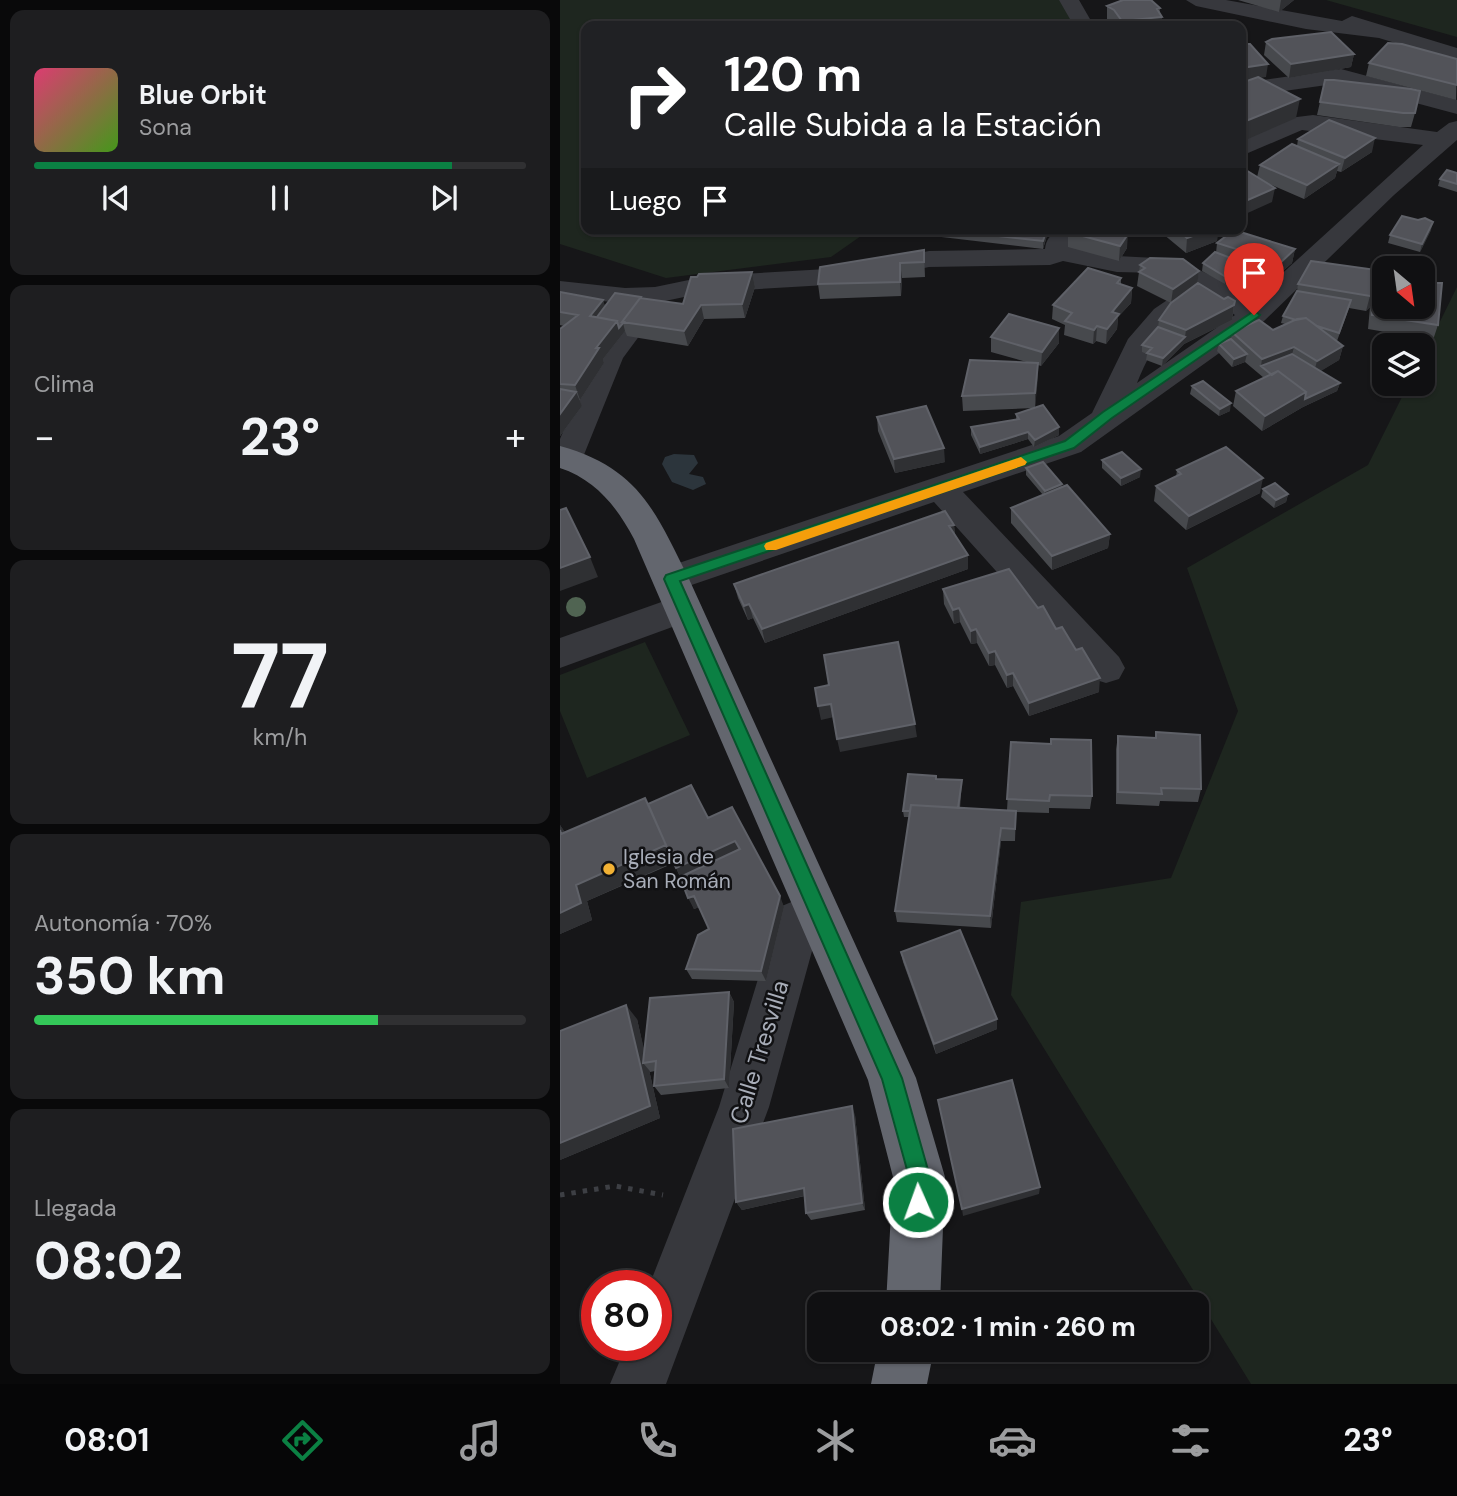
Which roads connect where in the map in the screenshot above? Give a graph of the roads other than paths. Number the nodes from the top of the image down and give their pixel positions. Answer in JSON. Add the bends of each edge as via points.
{"nodes":[{"id":1,"x":1069,"y":0,"type":"edge"},
{"id":2,"x":1196,"y":0,"type":"edge"},
{"id":3,"x":1298,"y":0,"type":"edge"},
{"id":4,"x":1081,"y":21,"type":"edge"},
{"id":5,"x":1376,"y":32,"type":"junction"},
{"id":6,"x":1457,"y":55,"type":"edge"},
{"id":7,"x":1246,"y":89,"type":"edge"},
{"id":8,"x":1457,"y":107,"type":"edge"},
{"id":9,"x":1449,"y":134,"type":"edge"},
{"id":10,"x":1246,"y":147,"type":"edge"},
{"id":11,"x":1067,"y":235,"type":"edge"},
{"id":12,"x":1060,"y":252,"type":"junction"},
{"id":13,"x":1209,"y":285,"type":"junction"},
{"id":14,"x":560,"y":289,"type":"edge"},
{"id":15,"x":655,"y":295,"type":"junction"},
{"id":16,"x":1254,"y":315,"type":"junction"},
{"id":17,"x":1107,"y":415,"type":"junction"},
{"id":18,"x":564,"y":458,"type":"edge"},
{"id":19,"x":941,"y":489,"type":"junction"},
{"id":20,"x":678,"y":593,"type":"junction"},
{"id":21,"x":560,"y":653,"type":"edge"},
{"id":22,"x":1106,"y":668,"type":"dead end"},
{"id":23,"x":817,"y":911,"type":"junction"},
{"id":24,"x":914,"y":1292,"type":"edge"},
{"id":25,"x":672,"y":1298,"type":"edge"},
{"id":26,"x":648,"y":1361,"type":"edge"},
{"id":27,"x":903,"y":1362,"type":"edge"},
{"id":28,"x":638,"y":1384,"type":"edge"},
{"id":29,"x":898,"y":1384,"type":"edge"}],
"edges":[{"from":1,"to":4,"type":"street"},
{"from":2,"to":5,"type":"street"},
{"from":3,"to":5,"type":"street"},
{"from":5,"to":6,"type":"street"},
{"from":7,"to":8,"type":"street","via":[[1341,76]]},
{"from":9,"to":10,"type":"street","via":[[1313,122],[1297,123]]},
{"from":9,"to":16,"type":"street"},
{"from":11,"to":12,"type":"street","via":[[1059,240]]},
{"from":12,"to":13,"type":"street","via":[[1118,264],[1166,265]]},
{"from":12,"to":15,"type":"street","via":[[1050,257],[929,260],[844,276],[708,284]]},
{"from":13,"to":16,"type":"street"},
{"from":13,"to":17,"type":"street","via":[[1164,314],[1138,345]]},
{"from":14,"to":15,"type":"street"},
{"from":15,"to":18,"type":"street","via":[[609,357]]},
{"from":16,"to":17,"type":"street"},
{"from":17,"to":19,"type":"street","via":[[1070,444]]},
{"from":18,"to":20,"type":"highway","via":[[615,483],[640,517]]},
{"from":19,"to":20,"type":"street"},
{"from":19,"to":22,"type":"street"},
{"from":20,"to":21,"type":"street"},
{"from":20,"to":23,"type":"highway"},
{"from":23,"to":24,"type":"highway","via":[[892,1078],[919,1177]]},
{"from":23,"to":25,"type":"street","name":"Calle Tresvilla","via":[[798,920],[744,1107]]},
{"from":26,"to":28,"type":"street"},
{"from":27,"to":29,"type":"highway"}]}
